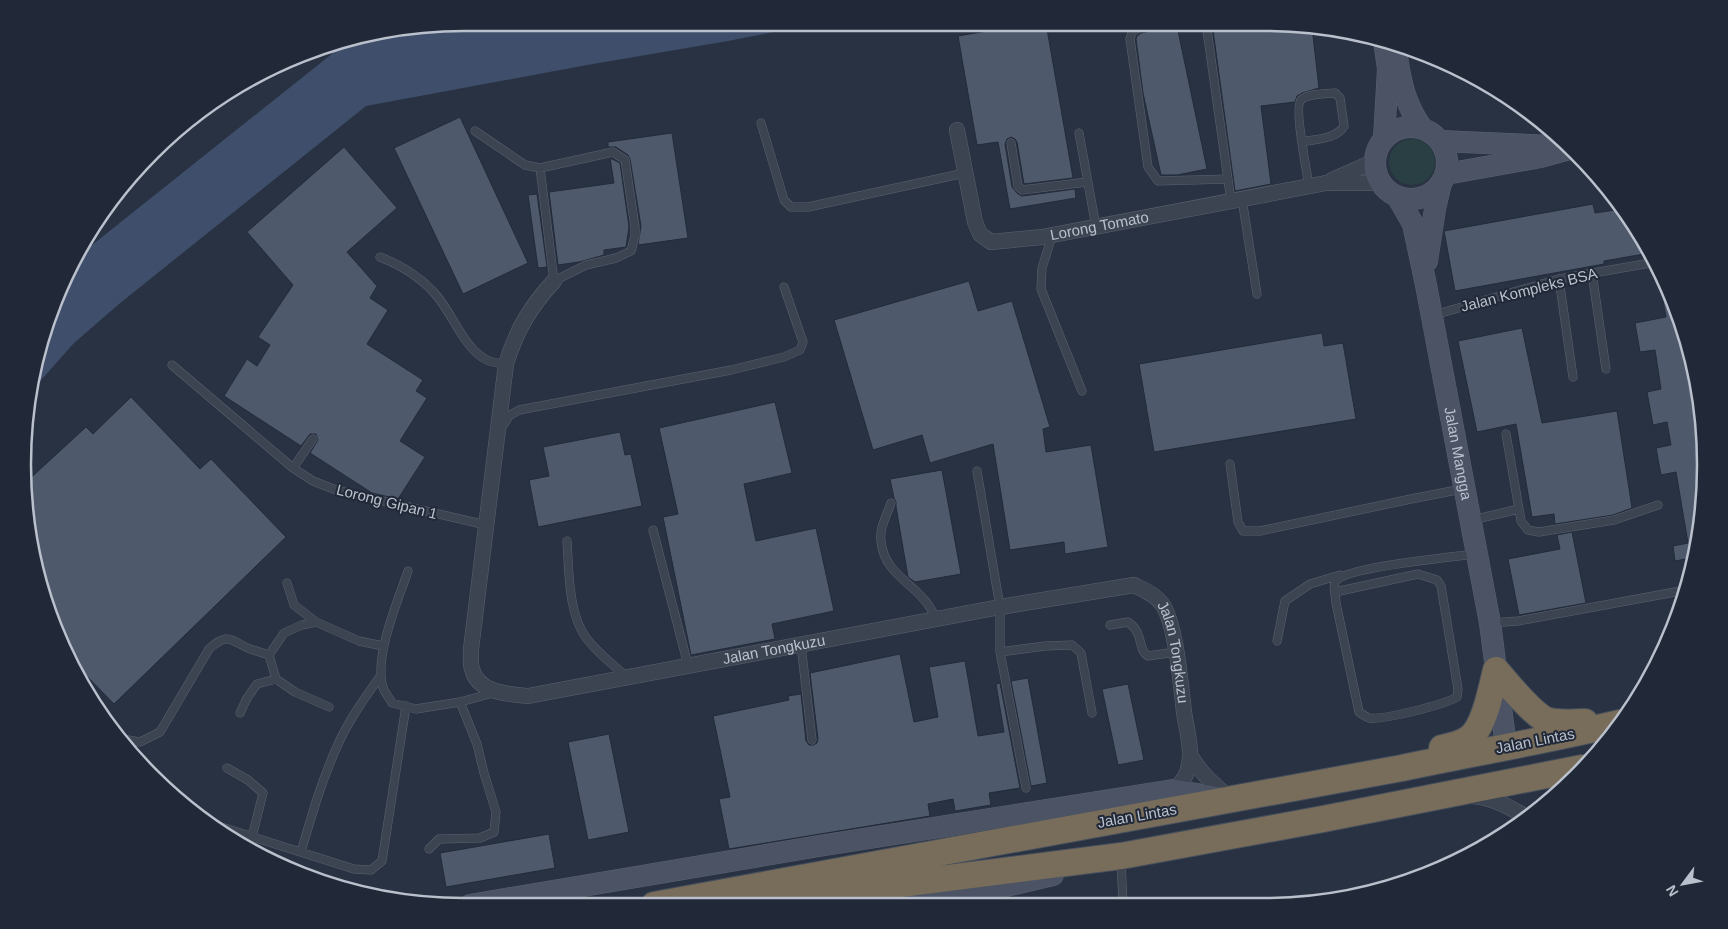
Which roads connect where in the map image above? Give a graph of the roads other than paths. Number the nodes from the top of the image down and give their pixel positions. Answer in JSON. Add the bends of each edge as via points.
{"nodes":[{"id":1,"x":1134,"y":31,"type":"edge"},
{"id":2,"x":1207,"y":31,"type":"edge"},
{"id":3,"x":1385,"y":49,"type":"edge"},
{"id":4,"x":1396,"y":52,"type":"edge"},
{"id":5,"x":761,"y":123,"type":"dead end"},
{"id":6,"x":1422,"y":128,"type":"junction"},
{"id":7,"x":957,"y":130,"type":"dead end"},
{"id":8,"x":475,"y":131,"type":"dead end"},
{"id":9,"x":1079,"y":133,"type":"dead end"},
{"id":10,"x":1384,"y":138,"type":"junction"},
{"id":11,"x":1440,"y":141,"type":"junction"},
{"id":12,"x":1302,"y":142,"type":"junction"},
{"id":13,"x":1011,"y":144,"type":"dead end"},
{"id":14,"x":1557,"y":146,"type":"edge"},
{"id":15,"x":1557,"y":147,"type":"edge"},
{"id":16,"x":1375,"y":161,"type":"junction"},
{"id":17,"x":540,"y":168,"type":"junction"},
{"id":18,"x":965,"y":173,"type":"junction"},
{"id":19,"x":1444,"y":178,"type":"junction"},
{"id":20,"x":1228,"y":179,"type":"junction"},
{"id":21,"x":1087,"y":182,"type":"junction"},
{"id":22,"x":1326,"y":183,"type":"junction"},
{"id":23,"x":1309,"y":186,"type":"junction"},
{"id":24,"x":1389,"y":190,"type":"junction"},
{"id":25,"x":1236,"y":200,"type":"junction"},
{"id":26,"x":1096,"y":227,"type":"junction"},
{"id":27,"x":1052,"y":236,"type":"junction"},
{"id":28,"x":380,"y":257,"type":"dead end"},
{"id":29,"x":1647,"y":264,"type":"edge"},
{"id":30,"x":1592,"y":273,"type":"junction"},
{"id":31,"x":1559,"y":279,"type":"junction"},
{"id":32,"x":554,"y":281,"type":"junction"},
{"id":33,"x":1426,"y":285,"type":"junction"},
{"id":34,"x":784,"y":287,"type":"dead end"},
{"id":35,"x":1257,"y":294,"type":"dead end"},
{"id":36,"x":1432,"y":315,"type":"junction"},
{"id":37,"x":506,"y":364,"type":"junction"},
{"id":38,"x":172,"y":365,"type":"dead end"},
{"id":39,"x":1606,"y":369,"type":"dead end"},
{"id":40,"x":1574,"y":377,"type":"dead end"},
{"id":41,"x":1082,"y":391,"type":"dead end"},
{"id":42,"x":498,"y":434,"type":"junction"},
{"id":43,"x":1506,"y":434,"type":"dead end"},
{"id":44,"x":313,"y":439,"type":"dead end"},
{"id":45,"x":1230,"y":464,"type":"dead end"},
{"id":46,"x":293,"y":468,"type":"junction"},
{"id":47,"x":976,"y":472,"type":"dead end"},
{"id":48,"x":1464,"y":489,"type":"junction"},
{"id":49,"x":891,"y":503,"type":"dead end"},
{"id":50,"x":1658,"y":505,"type":"dead end"},
{"id":51,"x":1519,"y":509,"type":"junction"},
{"id":52,"x":1470,"y":521,"type":"junction"},
{"id":53,"x":486,"y":525,"type":"junction"},
{"id":54,"x":653,"y":530,"type":"dead end"},
{"id":55,"x":567,"y":541,"type":"dead end"},
{"id":56,"x":1476,"y":554,"type":"junction"},
{"id":57,"x":408,"y":571,"type":"dead end"},
{"id":58,"x":1347,"y":574,"type":"junction"},
{"id":59,"x":287,"y":583,"type":"dead end"},
{"id":60,"x":1335,"y":592,"type":"junction"},
{"id":61,"x":1678,"y":592,"type":"edge"},
{"id":62,"x":1000,"y":607,"type":"junction"},
{"id":63,"x":936,"y":619,"type":"junction"},
{"id":64,"x":316,"y":622,"type":"junction"},
{"id":65,"x":1490,"y":623,"type":"junction"},
{"id":66,"x":1110,"y":625,"type":"dead end"},
{"id":67,"x":1277,"y":641,"type":"dead end"},
{"id":68,"x":801,"y":645,"type":"junction"},
{"id":69,"x":383,"y":646,"type":"junction"},
{"id":70,"x":1000,"y":652,"type":"junction"},
{"id":71,"x":1176,"y":652,"type":"junction"},
{"id":72,"x":269,"y":655,"type":"junction"},
{"id":73,"x":688,"y":664,"type":"junction"},
{"id":74,"x":1496,"y":670,"type":"junction"},
{"id":75,"x":382,"y":675,"type":"junction"},
{"id":76,"x":627,"y":677,"type":"junction"},
{"id":77,"x":276,"y":679,"type":"junction"},
{"id":78,"x":495,"y":692,"type":"junction"},
{"id":79,"x":460,"y":702,"type":"junction"},
{"id":80,"x":406,"y":706,"type":"junction"},
{"id":81,"x":329,"y":707,"type":"dead end"},
{"id":82,"x":240,"y":713,"type":"dead end"},
{"id":83,"x":1092,"y":713,"type":"dead end"},
{"id":84,"x":1611,"y":722,"type":"edge"},
{"id":85,"x":1609,"y":725,"type":"edge"},
{"id":86,"x":812,"y":740,"type":"dead end"},
{"id":87,"x":131,"y":741,"type":"edge"},
{"id":88,"x":1506,"y":746,"type":"junction"},
{"id":89,"x":1190,"y":755,"type":"junction"},
{"id":90,"x":1579,"y":762,"type":"edge"},
{"id":91,"x":227,"y":768,"type":"dead end"},
{"id":92,"x":1402,"y":768,"type":"junction"},
{"id":93,"x":1571,"y":770,"type":"edge"},
{"id":94,"x":1026,"y":788,"type":"dead end"},
{"id":95,"x":1173,"y":790,"type":"junction"},
{"id":96,"x":1440,"y":796,"type":"junction"},
{"id":97,"x":1230,"y":799,"type":"junction"},
{"id":98,"x":1520,"y":813,"type":"edge"},
{"id":99,"x":234,"y":831,"type":"edge"},
{"id":100,"x":252,"y":837,"type":"junction"},
{"id":101,"x":429,"y":849,"type":"dead end"},
{"id":102,"x":301,"y":852,"type":"junction"},
{"id":103,"x":1121,"y":856,"type":"junction"},
{"id":104,"x":998,"y":896,"type":"edge"},
{"id":105,"x":517,"y":898,"type":"edge"},
{"id":106,"x":692,"y":898,"type":"edge"},
{"id":107,"x":798,"y":898,"type":"edge"},
{"id":108,"x":978,"y":898,"type":"edge"},
{"id":109,"x":1123,"y":898,"type":"edge"}],
"edges":[{"from":1,"to":20,"type":"lane","via":[[1130,38],[1148,167],[1158,181]]},
{"from":2,"to":20,"type":"lane"},
{"from":3,"to":10,"type":"street","via":[[1388,69]]},
{"from":4,"to":6,"type":"street","via":[[1406,102]]},
{"from":5,"to":18,"type":"lane","via":[[784,200],[791,207],[808,207]]},
{"from":6,"to":10,"type":"street","via":[[1402,128]]},
{"from":6,"to":11,"type":"street"},
{"from":7,"to":18,"type":"street","name":"Lorong Tomato"},
{"from":8,"to":17,"type":"lane","via":[[525,165]]},
{"from":9,"to":21,"type":"lane"},
{"from":10,"to":16,"type":"street"},
{"from":11,"to":14,"type":"street"},
{"from":11,"to":19,"type":"street","name":"Jalan Mangga","via":[[1447,159]]},
{"from":12,"to":12,"type":"lane","via":[[1298,106],[1301,100],[1308,96],[1335,93],[1340,98],[1344,126],[1341,132]]},
{"from":12,"to":23,"type":"lane"},
{"from":13,"to":21,"type":"lane","via":[[1018,186],[1022,190]]},
{"from":15,"to":19,"type":"street"},
{"from":16,"to":22,"type":"street","name":"Lorong Tomato"},
{"from":16,"to":24,"type":"street","name":"Jalan Mangga","via":[[1376,172]]},
{"from":17,"to":32,"type":"lane"},
{"from":17,"to":32,"type":"lane","via":[[613,152],[625,160],[635,227],[631,251],[586,265]]},
{"from":18,"to":27,"type":"street","name":"Lorong Tomato","via":[[975,222],[980,234],[991,242]]},
{"from":19,"to":24,"type":"street","via":[[1435,191],[1417,199],[1407,199]]},
{"from":19,"to":33,"type":"street","name":"Jalan Mangga","via":[[1427,252]]},
{"from":20,"to":25,"type":"lane"},
{"from":21,"to":26,"type":"lane"},
{"from":22,"to":23,"type":"street","name":"Lorong Tomato"},
{"from":22,"to":24,"type":"street","name":"Lorong Tomato"},
{"from":23,"to":25,"type":"street","name":"Lorong Tomato"},
{"from":24,"to":33,"type":"street","name":"Jalan Mangga","via":[[1413,224]]},
{"from":25,"to":26,"type":"street","name":"Lorong Tomato"},
{"from":25,"to":35,"type":"lane"},
{"from":26,"to":27,"type":"street","name":"Lorong Tomato"},
{"from":27,"to":41,"type":"lane","via":[[1042,268],[1041,289]]},
{"from":28,"to":37,"type":"lane","via":[[419,277],[443,304],[475,352],[487,360]]},
{"from":29,"to":30,"type":"lane","name":"Jalan Kompleks BSA"},
{"from":30,"to":31,"type":"lane","name":"Jalan Kompleks BSA"},
{"from":30,"to":39,"type":"lane"},
{"from":31,"to":36,"type":"lane","name":"Jalan Kompleks BSA"},
{"from":31,"to":40,"type":"lane"},
{"from":32,"to":37,"type":"street","name":"Jalan Tongkuzu","via":[[539,297],[521,326]]},
{"from":33,"to":36,"type":"street","name":"Jalan Mangga"},
{"from":34,"to":42,"type":"lane","via":[[803,342],[800,350],[731,370],[519,410],[508,416]]},
{"from":36,"to":48,"type":"street","name":"Jalan Mangga"},
{"from":37,"to":42,"type":"street","name":"Jalan Tongkuzu"},
{"from":38,"to":46,"type":"lane","name":"Lorong Gipan 1"},
{"from":42,"to":53,"type":"street","name":"Jalan Tongkuzu"},
{"from":43,"to":51,"type":"lane"},
{"from":44,"to":46,"type":"lane"},
{"from":45,"to":48,"type":"lane","via":[[1238,522],[1243,531],[1260,531]]},
{"from":46,"to":53,"type":"lane","name":"Lorong Gipan 1","via":[[313,482],[336,490]]},
{"from":47,"to":62,"type":"lane"},
{"from":48,"to":52,"type":"street","name":"Jalan Mangga"},
{"from":49,"to":63,"type":"lane","via":[[882,527],[881,541],[888,564],[928,605]]},
{"from":50,"to":51,"type":"lane","via":[[1614,520],[1539,532],[1528,530],[1521,521]]},
{"from":51,"to":52,"type":"lane"},
{"from":52,"to":56,"type":"street","name":"Jalan Mangga"},
{"from":53,"to":78,"type":"street","name":"Jalan Tongkuzu","via":[[471,668],[476,679]]},
{"from":54,"to":73,"type":"lane"},
{"from":55,"to":76,"type":"lane","via":[[570,591],[578,621],[586,638]]},
{"from":56,"to":58,"type":"lane","via":[[1404,562]]},
{"from":56,"to":65,"type":"street","name":"Jalan Mangga"},
{"from":57,"to":69,"type":"lane"},
{"from":58,"to":60,"type":"lane","via":[[1337,579]]},
{"from":58,"to":67,"type":"lane","via":[[1310,584],[1285,601]]},
{"from":59,"to":64,"type":"lane","via":[[294,605]]},
{"from":60,"to":60,"type":"lane","via":[[1359,712],[1368,718],[1381,717],[1457,698],[1443,596],[1437,580],[1418,574]]},
{"from":61,"to":65,"type":"lane","via":[[1518,622]]},
{"from":62,"to":63,"type":"street","name":"Jalan Tongkuzu"},
{"from":62,"to":70,"type":"lane"},
{"from":62,"to":71,"type":"street","name":"Jalan Tongkuzu","via":[[1134,585],[1163,604]]},
{"from":63,"to":68,"type":"street","name":"Jalan Tongkuzu"},
{"from":64,"to":69,"type":"lane","via":[[359,641]]},
{"from":64,"to":72,"type":"lane","via":[[302,624],[284,633]]},
{"from":65,"to":74,"type":"street","name":"Jalan Mangga"},
{"from":66,"to":71,"type":"lane","via":[[1128,622],[1136,628],[1143,652],[1148,656]]},
{"from":68,"to":73,"type":"street","name":"Jalan Tongkuzu"},
{"from":68,"to":86,"type":"lane"},
{"from":69,"to":75,"type":"lane"},
{"from":70,"to":83,"type":"lane","via":[[1072,645],[1081,653]]},
{"from":70,"to":94,"type":"lane"},
{"from":71,"to":89,"type":"street","name":"Jalan Tongkuzu"},
{"from":72,"to":77,"type":"lane"},
{"from":72,"to":87,"type":"lane","via":[[231,638],[219,640],[209,649],[160,732],[140,742]]},
{"from":73,"to":76,"type":"street","name":"Jalan Tongkuzu"},
{"from":74,"to":84,"type":"highway","via":[[1546,720]]},
{"from":74,"to":88,"type":"street","name":"Jalan Mangga"},
{"from":74,"to":92,"type":"highway","via":[[1478,729],[1469,739],[1415,757]]},
{"from":75,"to":80,"type":"lane","via":[[384,690],[392,703]]},
{"from":75,"to":102,"type":"lane","via":[[340,739],[319,791]]},
{"from":76,"to":78,"type":"street","name":"Jalan Tongkuzu","via":[[528,696]]},
{"from":77,"to":81,"type":"lane","via":[[295,692]]},
{"from":77,"to":82,"type":"lane","via":[[257,684]]},
{"from":78,"to":79,"type":"lane"},
{"from":79,"to":80,"type":"lane","via":[[416,709]]},
{"from":79,"to":101,"type":"lane","via":[[477,744],[496,812],[494,832],[480,838],[439,839]]},
{"from":80,"to":102,"type":"lane","via":[[382,861],[371,870],[354,869]]},
{"from":85,"to":88,"type":"highway","name":"Jalan Lintas"},
{"from":88,"to":90,"type":"highway","via":[[1519,759],[1534,764]]},
{"from":88,"to":92,"type":"highway","name":"Jalan Lintas"},
{"from":89,"to":95,"type":"street","name":"Jalan Tongkuzu","via":[[1184,780]]},
{"from":89,"to":97,"type":"street","name":"Jalan Tongkuzu","via":[[1198,768]]},
{"from":91,"to":100,"type":"lane","via":[[263,793]]},
{"from":92,"to":97,"type":"highway","name":"Jalan Lintas"},
{"from":93,"to":96,"type":"highway"},
{"from":95,"to":97,"type":"street"},
{"from":95,"to":105,"type":"street"},
{"from":96,"to":98,"type":"street","via":[[1476,796]]},
{"from":96,"to":103,"type":"highway"},
{"from":97,"to":106,"type":"highway","name":"Jalan Lintas"},
{"from":99,"to":100,"type":"lane"},
{"from":100,"to":102,"type":"lane"},
{"from":103,"to":104,"type":"street"},
{"from":103,"to":107,"type":"highway"},
{"from":103,"to":109,"type":"lane"},
{"from":104,"to":108,"type":"street"}]}
